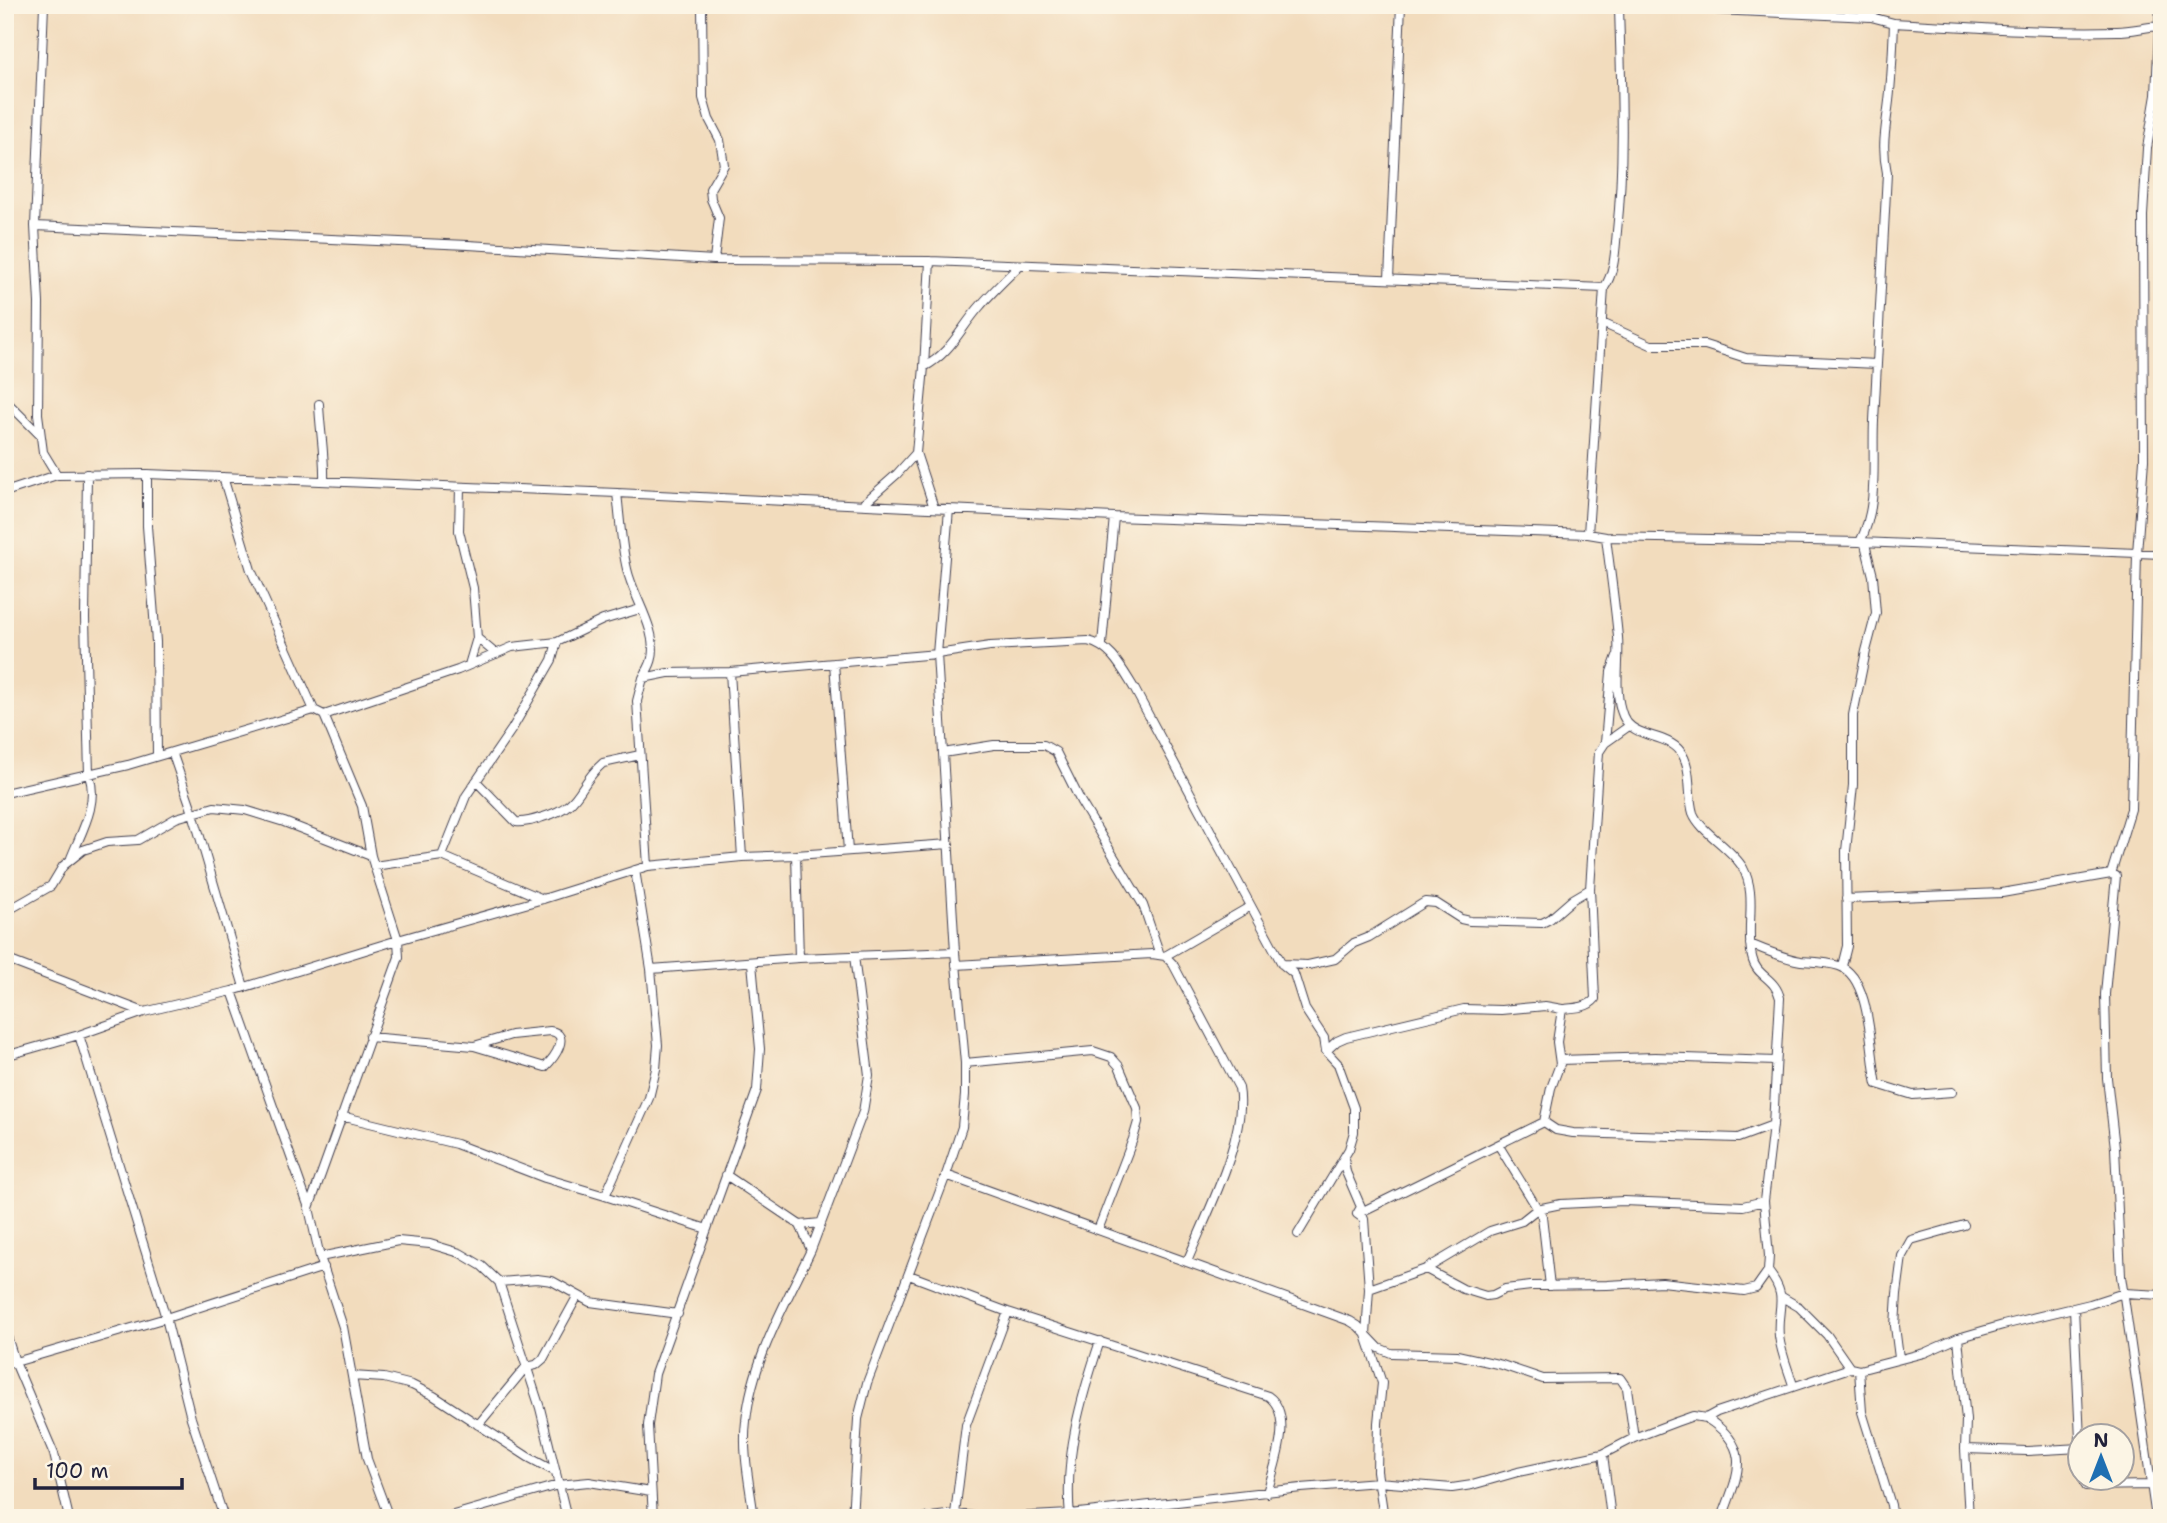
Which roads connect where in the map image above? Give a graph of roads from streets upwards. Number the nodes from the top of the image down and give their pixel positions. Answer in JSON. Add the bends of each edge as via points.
{"nodes":[{"id":1,"x":44,"y":5,"type":"edge"},
{"id":2,"x":702,"y":5,"type":"edge"},
{"id":3,"x":1401,"y":5,"type":"edge"},
{"id":4,"x":1603,"y":5,"type":"edge"},
{"id":5,"x":2160,"y":5,"type":"edge"},
{"id":6,"x":1619,"y":6,"type":"edge"},
{"id":7,"x":1895,"y":23,"type":"junction"},
{"id":8,"x":2160,"y":26,"type":"junction"},
{"id":9,"x":36,"y":226,"type":"junction"},
{"id":10,"x":714,"y":260,"type":"junction"},
{"id":11,"x":930,"y":261,"type":"junction"},
{"id":12,"x":1020,"y":265,"type":"junction"},
{"id":13,"x":1389,"y":279,"type":"junction"},
{"id":14,"x":1604,"y":288,"type":"junction"},
{"id":15,"x":1602,"y":323,"type":"junction"},
{"id":16,"x":1877,"y":364,"type":"junction"},
{"id":17,"x":925,"y":367,"type":"junction"},
{"id":18,"x":5,"y":400,"type":"edge"},
{"id":19,"x":319,"y":404,"type":"dead end"},
{"id":20,"x":39,"y":434,"type":"junction"},
{"id":21,"x":916,"y":453,"type":"junction"},
{"id":22,"x":87,"y":474,"type":"junction"},
{"id":23,"x":147,"y":474,"type":"junction"},
{"id":24,"x":57,"y":475,"type":"junction"},
{"id":25,"x":223,"y":477,"type":"junction"},
{"id":26,"x":324,"y":481,"type":"junction"},
{"id":27,"x":460,"y":487,"type":"junction"},
{"id":28,"x":5,"y":492,"type":"edge"},
{"id":29,"x":617,"y":493,"type":"junction"},
{"id":30,"x":863,"y":504,"type":"junction"},
{"id":31,"x":934,"y":508,"type":"junction"},
{"id":32,"x":949,"y":509,"type":"junction"},
{"id":33,"x":1114,"y":517,"type":"junction"},
{"id":34,"x":1588,"y":534,"type":"junction"},
{"id":35,"x":1606,"y":537,"type":"junction"},
{"id":36,"x":1863,"y":543,"type":"junction"},
{"id":37,"x":2137,"y":553,"type":"junction"},
{"id":38,"x":2162,"y":554,"type":"edge"},
{"id":39,"x":640,"y":609,"type":"junction"},
{"id":40,"x":477,"y":638,"type":"junction"},
{"id":41,"x":557,"y":642,"type":"junction"},
{"id":42,"x":1102,"y":644,"type":"junction"},
{"id":43,"x":1618,"y":653,"type":"junction"},
{"id":44,"x":496,"y":654,"type":"junction"},
{"id":45,"x":937,"y":654,"type":"junction"},
{"id":46,"x":652,"y":660,"type":"junction"},
{"id":47,"x":834,"y":663,"type":"junction"},
{"id":48,"x":469,"y":664,"type":"junction"},
{"id":49,"x":730,"y":672,"type":"junction"},
{"id":50,"x":668,"y":673,"type":"junction"},
{"id":51,"x":643,"y":678,"type":"junction"},
{"id":52,"x":314,"y":710,"type":"junction"},
{"id":53,"x":324,"y":715,"type":"junction"},
{"id":54,"x":1629,"y":726,"type":"junction"},
{"id":55,"x":1605,"y":743,"type":"junction"},
{"id":56,"x":172,"y":752,"type":"junction"},
{"id":57,"x":943,"y":752,"type":"junction"},
{"id":58,"x":640,"y":755,"type":"junction"},
{"id":59,"x":157,"y":756,"type":"junction"},
{"id":60,"x":89,"y":775,"type":"junction"},
{"id":61,"x":476,"y":781,"type":"junction"},
{"id":62,"x":5,"y":793,"type":"edge"},
{"id":63,"x":193,"y":813,"type":"junction"},
{"id":64,"x":949,"y":844,"type":"junction"},
{"id":65,"x":848,"y":851,"type":"junction"},
{"id":66,"x":796,"y":855,"type":"junction"},
{"id":67,"x":371,"y":856,"type":"junction"},
{"id":68,"x":442,"y":856,"type":"junction"},
{"id":69,"x":742,"y":857,"type":"junction"},
{"id":70,"x":71,"y":858,"type":"junction"},
{"id":71,"x":374,"y":866,"type":"junction"},
{"id":72,"x":648,"y":866,"type":"junction"},
{"id":73,"x":635,"y":870,"type":"junction"},
{"id":74,"x":2111,"y":874,"type":"junction"},
{"id":75,"x":1590,"y":889,"type":"junction"},
{"id":76,"x":543,"y":899,"type":"junction"},
{"id":77,"x":1846,"y":899,"type":"junction"},
{"id":78,"x":1251,"y":905,"type":"junction"},
{"id":79,"x":5,"y":912,"type":"edge"},
{"id":80,"x":398,"y":940,"type":"junction"},
{"id":81,"x":1750,"y":944,"type":"junction"},
{"id":82,"x":955,"y":952,"type":"junction"},
{"id":83,"x":854,"y":956,"type":"junction"},
{"id":84,"x":1163,"y":956,"type":"junction"},
{"id":85,"x":799,"y":958,"type":"junction"},
{"id":86,"x":5,"y":959,"type":"edge"},
{"id":87,"x":752,"y":963,"type":"junction"},
{"id":88,"x":1282,"y":964,"type":"junction"},
{"id":89,"x":957,"y":965,"type":"junction"},
{"id":90,"x":1842,"y":967,"type":"junction"},
{"id":91,"x":651,"y":969,"type":"junction"},
{"id":92,"x":244,"y":987,"type":"junction"},
{"id":93,"x":232,"y":991,"type":"junction"},
{"id":94,"x":1562,"y":1009,"type":"junction"},
{"id":95,"x":144,"y":1012,"type":"junction"},
{"id":96,"x":79,"y":1035,"type":"junction"},
{"id":97,"x":369,"y":1037,"type":"junction"},
{"id":98,"x":474,"y":1046,"type":"junction"},
{"id":99,"x":1326,"y":1051,"type":"junction"},
{"id":100,"x":5,"y":1056,"type":"edge"},
{"id":101,"x":1560,"y":1060,"type":"junction"},
{"id":102,"x":1776,"y":1061,"type":"junction"},
{"id":103,"x":965,"y":1063,"type":"junction"},
{"id":104,"x":1952,"y":1092,"type":"dead end"},
{"id":105,"x":341,"y":1116,"type":"junction"},
{"id":106,"x":1545,"y":1122,"type":"junction"},
{"id":107,"x":1773,"y":1125,"type":"junction"},
{"id":108,"x":1499,"y":1146,"type":"junction"},
{"id":109,"x":1343,"y":1157,"type":"junction"},
{"id":110,"x":726,"y":1175,"type":"junction"},
{"id":111,"x":946,"y":1175,"type":"junction"},
{"id":112,"x":605,"y":1196,"type":"junction"},
{"id":113,"x":1764,"y":1201,"type":"junction"},
{"id":114,"x":309,"y":1208,"type":"junction"},
{"id":115,"x":1537,"y":1209,"type":"junction"},
{"id":116,"x":1357,"y":1214,"type":"junction"},
{"id":117,"x":821,"y":1223,"type":"junction"},
{"id":118,"x":800,"y":1225,"type":"junction"},
{"id":119,"x":1964,"y":1225,"type":"dead end"},
{"id":120,"x":707,"y":1229,"type":"junction"},
{"id":121,"x":1098,"y":1230,"type":"junction"},
{"id":122,"x":1298,"y":1234,"type":"dead end"},
{"id":123,"x":811,"y":1250,"type":"junction"},
{"id":124,"x":320,"y":1256,"type":"junction"},
{"id":125,"x":1186,"y":1262,"type":"junction"},
{"id":126,"x":324,"y":1268,"type":"junction"},
{"id":127,"x":1426,"y":1269,"type":"junction"},
{"id":128,"x":1768,"y":1271,"type":"junction"},
{"id":129,"x":909,"y":1275,"type":"junction"},
{"id":130,"x":499,"y":1282,"type":"junction"},
{"id":131,"x":1550,"y":1286,"type":"junction"},
{"id":132,"x":1369,"y":1289,"type":"junction"},
{"id":133,"x":2124,"y":1293,"type":"junction"},
{"id":134,"x":2162,"y":1295,"type":"edge"},
{"id":135,"x":577,"y":1297,"type":"junction"},
{"id":136,"x":1782,"y":1297,"type":"junction"},
{"id":137,"x":2074,"y":1308,"type":"junction"},
{"id":138,"x":1008,"y":1312,"type":"junction"},
{"id":139,"x":678,"y":1314,"type":"junction"},
{"id":140,"x":166,"y":1318,"type":"junction"},
{"id":141,"x":5,"y":1330,"type":"edge"},
{"id":142,"x":1366,"y":1335,"type":"junction"},
{"id":143,"x":1958,"y":1338,"type":"junction"},
{"id":144,"x":1100,"y":1341,"type":"junction"},
{"id":145,"x":1899,"y":1358,"type":"junction"},
{"id":146,"x":15,"y":1362,"type":"junction"},
{"id":147,"x":5,"y":1365,"type":"edge"},
{"id":148,"x":526,"y":1367,"type":"junction"},
{"id":149,"x":1855,"y":1369,"type":"junction"},
{"id":150,"x":352,"y":1376,"type":"junction"},
{"id":151,"x":1793,"y":1385,"type":"junction"},
{"id":152,"x":1706,"y":1418,"type":"junction"},
{"id":153,"x":2079,"y":1422,"type":"edge"},
{"id":154,"x":478,"y":1425,"type":"junction"},
{"id":155,"x":1634,"y":1438,"type":"junction"},
{"id":156,"x":1965,"y":1449,"type":"junction"},
{"id":157,"x":2066,"y":1449,"type":"edge"},
{"id":158,"x":1603,"y":1454,"type":"junction"},
{"id":159,"x":556,"y":1472,"type":"junction"},
{"id":160,"x":1378,"y":1482,"type":"junction"},
{"id":161,"x":558,"y":1485,"type":"junction"},
{"id":162,"x":2136,"y":1485,"type":"edge"},
{"id":163,"x":2152,"y":1485,"type":"junction"},
{"id":164,"x":651,"y":1492,"type":"junction"},
{"id":165,"x":1267,"y":1493,"type":"junction"},
{"id":166,"x":956,"y":1516,"type":"edge"},
{"id":167,"x":1070,"y":1516,"type":"edge"},
{"id":168,"x":69,"y":1518,"type":"edge"},
{"id":169,"x":224,"y":1518,"type":"edge"},
{"id":170,"x":389,"y":1518,"type":"edge"},
{"id":171,"x":443,"y":1518,"type":"edge"},
{"id":172,"x":568,"y":1518,"type":"edge"},
{"id":173,"x":653,"y":1518,"type":"edge"},
{"id":174,"x":754,"y":1518,"type":"edge"},
{"id":175,"x":852,"y":1518,"type":"edge"},
{"id":176,"x":923,"y":1518,"type":"edge"},
{"id":177,"x":1384,"y":1518,"type":"edge"},
{"id":178,"x":1611,"y":1518,"type":"edge"},
{"id":179,"x":1722,"y":1518,"type":"edge"},
{"id":180,"x":1889,"y":1518,"type":"edge"},
{"id":181,"x":1969,"y":1518,"type":"edge"},
{"id":182,"x":2156,"y":1518,"type":"edge"}],
"edges":[{"from":1,"to":9,"type":"street"},
{"from":2,"to":10,"type":"street","via":[[703,98],[720,140],[724,165],[710,189],[719,218]]},
{"from":3,"to":13,"type":"street"},
{"from":4,"to":6,"type":"street"},
{"from":5,"to":8,"type":"street"},
{"from":6,"to":7,"type":"street","via":[[1871,17]]},
{"from":6,"to":14,"type":"street","via":[[1619,212],[1613,270]]},
{"from":7,"to":8,"type":"street","via":[[2072,32]]},
{"from":7,"to":16,"type":"street","via":[[1883,138],[1888,173]]},
{"from":8,"to":37,"type":"street","via":[[2143,216],[2144,460]]},
{"from":9,"to":10,"type":"street"},
{"from":9,"to":20,"type":"street"},
{"from":10,"to":11,"type":"street"},
{"from":11,"to":12,"type":"street"},
{"from":11,"to":17,"type":"street"},
{"from":12,"to":13,"type":"street"},
{"from":12,"to":17,"type":"street","via":[[980,306],[949,349]]},
{"from":13,"to":14,"type":"street"},
{"from":14,"to":15,"type":"street"},
{"from":15,"to":16,"type":"street","via":[[1651,345],[1705,345],[1746,358]]},
{"from":15,"to":34,"type":"street"},
{"from":16,"to":36,"type":"street","via":[[1872,505]]},
{"from":17,"to":21,"type":"street"},
{"from":18,"to":20,"type":"street"},
{"from":19,"to":26,"type":"street"},
{"from":20,"to":24,"type":"street","via":[[43,452]]},
{"from":21,"to":30,"type":"street"},
{"from":21,"to":31,"type":"street"},
{"from":22,"to":23,"type":"street"},
{"from":22,"to":24,"type":"street"},
{"from":22,"to":60,"type":"street"},
{"from":23,"to":25,"type":"street"},
{"from":23,"to":59,"type":"street"},
{"from":24,"to":28,"type":"street"},
{"from":25,"to":26,"type":"street"},
{"from":25,"to":52,"type":"street","via":[[251,570]]},
{"from":26,"to":27,"type":"street"},
{"from":27,"to":29,"type":"street"},
{"from":27,"to":40,"type":"street","via":[[459,531],[473,588]]},
{"from":29,"to":30,"type":"street"},
{"from":29,"to":39,"type":"street","via":[[627,572]]},
{"from":30,"to":31,"type":"street"},
{"from":31,"to":32,"type":"street"},
{"from":32,"to":33,"type":"street"},
{"from":32,"to":45,"type":"street"},
{"from":33,"to":34,"type":"street"},
{"from":33,"to":42,"type":"street"},
{"from":34,"to":35,"type":"street"},
{"from":35,"to":36,"type":"street"},
{"from":35,"to":43,"type":"street"},
{"from":36,"to":37,"type":"street"},
{"from":36,"to":77,"type":"street","via":[[1873,576],[1876,613],[1853,715]]},
{"from":37,"to":38,"type":"street"},
{"from":37,"to":74,"type":"street","via":[[2131,809]]},
{"from":39,"to":41,"type":"street"},
{"from":39,"to":46,"type":"street","via":[[650,628]]},
{"from":40,"to":44,"type":"street"},
{"from":40,"to":48,"type":"street"},
{"from":41,"to":44,"type":"street"},
{"from":41,"to":61,"type":"street","via":[[552,660],[519,718]]},
{"from":42,"to":45,"type":"street","via":[[990,646]]},
{"from":42,"to":78,"type":"street","via":[[1134,688]]},
{"from":43,"to":54,"type":"street","via":[[1619,702]]},
{"from":43,"to":55,"type":"street","via":[[1611,671]]},
{"from":44,"to":48,"type":"street"},
{"from":45,"to":47,"type":"street"},
{"from":45,"to":57,"type":"street"},
{"from":46,"to":50,"type":"street"},
{"from":46,"to":51,"type":"street"},
{"from":47,"to":49,"type":"street"},
{"from":47,"to":65,"type":"street"},
{"from":48,"to":53,"type":"street"},
{"from":49,"to":50,"type":"street"},
{"from":49,"to":69,"type":"street"},
{"from":50,"to":51,"type":"street"},
{"from":51,"to":58,"type":"street","via":[[637,701]]},
{"from":52,"to":53,"type":"street"},
{"from":52,"to":56,"type":"street"},
{"from":53,"to":67,"type":"street","via":[[357,791]]},
{"from":54,"to":55,"type":"street"},
{"from":54,"to":81,"type":"street","via":[[1682,752],[1696,819],[1736,856],[1744,871],[1751,904]]},
{"from":55,"to":75,"type":"street","via":[[1599,752]]},
{"from":56,"to":59,"type":"street"},
{"from":56,"to":63,"type":"street"},
{"from":57,"to":64,"type":"street"},
{"from":57,"to":84,"type":"street","via":[[1032,745],[1056,752],[1143,905]]},
{"from":58,"to":61,"type":"street","via":[[603,763],[573,803],[522,823]]},
{"from":58,"to":72,"type":"street"},
{"from":59,"to":60,"type":"street"},
{"from":60,"to":62,"type":"street"},
{"from":60,"to":70,"type":"street","via":[[92,801]]},
{"from":61,"to":68,"type":"street"},
{"from":63,"to":67,"type":"street","via":[[214,807],[245,810]]},
{"from":63,"to":70,"type":"street","via":[[138,840],[96,845]]},
{"from":63,"to":92,"type":"street"},
{"from":64,"to":65,"type":"street"},
{"from":64,"to":82,"type":"street"},
{"from":65,"to":66,"type":"street"},
{"from":66,"to":69,"type":"street"},
{"from":66,"to":85,"type":"street"},
{"from":67,"to":71,"type":"street"},
{"from":68,"to":71,"type":"street"},
{"from":68,"to":76,"type":"street"},
{"from":69,"to":72,"type":"street"},
{"from":70,"to":79,"type":"street","via":[[51,886]]},
{"from":71,"to":80,"type":"street"},
{"from":72,"to":73,"type":"street"},
{"from":73,"to":76,"type":"street"},
{"from":73,"to":91,"type":"street"},
{"from":74,"to":77,"type":"street","via":[[2002,893]]},
{"from":74,"to":133,"type":"street","via":[[2116,876],[2105,1022]]},
{"from":75,"to":88,"type":"street","via":[[1550,919],[1535,924],[1470,921],[1425,902],[1335,959]]},
{"from":75,"to":94,"type":"street","via":[[1595,999]]},
{"from":76,"to":80,"type":"street"},
{"from":77,"to":90,"type":"street","via":[[1847,946]]},
{"from":78,"to":84,"type":"street"},
{"from":78,"to":88,"type":"street"},
{"from":80,"to":92,"type":"street"},
{"from":80,"to":97,"type":"street","via":[[397,967]]},
{"from":81,"to":90,"type":"street","via":[[1786,958]]},
{"from":81,"to":102,"type":"street","via":[[1753,963],[1774,982],[1780,998]]},
{"from":82,"to":83,"type":"street"},
{"from":82,"to":89,"type":"street"},
{"from":83,"to":85,"type":"street"},
{"from":83,"to":117,"type":"street","via":[[868,1093]]},
{"from":84,"to":89,"type":"street"},
{"from":84,"to":125,"type":"street","via":[[1173,964],[1239,1088],[1241,1101],[1233,1144]]},
{"from":85,"to":87,"type":"street"},
{"from":86,"to":95,"type":"street"},
{"from":87,"to":91,"type":"street"},
{"from":87,"to":110,"type":"street","via":[[760,1068],[757,1090]]},
{"from":88,"to":99,"type":"street","via":[[1294,974]]},
{"from":89,"to":103,"type":"street"},
{"from":90,"to":104,"type":"street","via":[[1867,1010],[1877,1084],[1913,1095]]},
{"from":91,"to":112,"type":"street","via":[[656,1069],[649,1098]]},
{"from":92,"to":93,"type":"street"},
{"from":93,"to":95,"type":"street"},
{"from":93,"to":114,"type":"street"},
{"from":94,"to":99,"type":"street","via":[[1464,1009],[1346,1037]]},
{"from":94,"to":101,"type":"street","via":[[1557,1042]]},
{"from":95,"to":96,"type":"street"},
{"from":96,"to":100,"type":"street"},
{"from":96,"to":140,"type":"street"},
{"from":97,"to":98,"type":"street"},
{"from":97,"to":105,"type":"street"},
{"from":98,"to":98,"type":"street","via":[[550,1031],[561,1041],[545,1067]]},
{"from":99,"to":109,"type":"street","via":[[1338,1064],[1354,1108],[1354,1132]]},
{"from":101,"to":102,"type":"street"},
{"from":101,"to":106,"type":"street"},
{"from":102,"to":107,"type":"street"},
{"from":103,"to":111,"type":"street","via":[[962,1127]]},
{"from":103,"to":121,"type":"street","via":[[1093,1051],[1111,1057],[1119,1066],[1137,1108],[1138,1122]]},
{"from":105,"to":112,"type":"street","via":[[456,1144]]},
{"from":105,"to":114,"type":"street"},
{"from":106,"to":107,"type":"street","via":[[1573,1133],[1738,1138]]},
{"from":106,"to":108,"type":"street"},
{"from":107,"to":113,"type":"street"},
{"from":108,"to":115,"type":"street"},
{"from":108,"to":116,"type":"street"},
{"from":109,"to":116,"type":"street","via":[[1361,1207]]},
{"from":109,"to":122,"type":"street"},
{"from":110,"to":118,"type":"street"},
{"from":110,"to":120,"type":"street"},
{"from":111,"to":121,"type":"street"},
{"from":111,"to":129,"type":"street"},
{"from":112,"to":120,"type":"street"},
{"from":113,"to":115,"type":"street","via":[[1743,1206],[1623,1201]]},
{"from":113,"to":128,"type":"street"},
{"from":114,"to":124,"type":"street"},
{"from":115,"to":127,"type":"street"},
{"from":115,"to":131,"type":"street","via":[[1544,1222]]},
{"from":116,"to":132,"type":"street","via":[[1364,1219]]},
{"from":117,"to":118,"type":"street"},
{"from":117,"to":123,"type":"street"},
{"from":118,"to":123,"type":"street"},
{"from":119,"to":145,"type":"street","via":[[1911,1240],[1902,1256],[1895,1326]]},
{"from":120,"to":139,"type":"street"},
{"from":121,"to":125,"type":"street"},
{"from":123,"to":174,"type":"street","via":[[752,1387],[746,1423]]},
{"from":124,"to":126,"type":"street"},
{"from":124,"to":130,"type":"street","via":[[398,1241],[430,1244],[482,1266]]},
{"from":125,"to":142,"type":"street","via":[[1350,1321]]},
{"from":126,"to":140,"type":"street"},
{"from":126,"to":150,"type":"street","via":[[340,1314]]},
{"from":127,"to":131,"type":"street","via":[[1486,1296],[1505,1289]]},
{"from":127,"to":132,"type":"street"},
{"from":128,"to":131,"type":"street","via":[[1756,1288],[1744,1291],[1662,1282]]},
{"from":128,"to":136,"type":"street"},
{"from":129,"to":138,"type":"street"},
{"from":129,"to":175,"type":"street","via":[[867,1383],[858,1419]]},
{"from":130,"to":135,"type":"street","via":[[552,1281]]},
{"from":130,"to":148,"type":"street"},
{"from":132,"to":142,"type":"street"},
{"from":133,"to":134,"type":"street"},
{"from":133,"to":137,"type":"street"},
{"from":133,"to":163,"type":"street"},
{"from":135,"to":139,"type":"street","via":[[610,1307]]},
{"from":135,"to":148,"type":"street","via":[[543,1359]]},
{"from":136,"to":149,"type":"street","via":[[1828,1335]]},
{"from":136,"to":151,"type":"street","via":[[1779,1333]]},
{"from":137,"to":143,"type":"street"},
{"from":137,"to":153,"type":"street"},
{"from":138,"to":144,"type":"street"},
{"from":138,"to":166,"type":"street","via":[[966,1425]]},
{"from":139,"to":164,"type":"street","via":[[655,1374],[650,1401]]},
{"from":140,"to":146,"type":"street"},
{"from":140,"to":169,"type":"street","via":[[191,1418]]},
{"from":141,"to":146,"type":"street"},
{"from":142,"to":155,"type":"street","via":[[1391,1353],[1457,1355],[1543,1379],[1620,1378],[1627,1388]]},
{"from":142,"to":160,"type":"street","via":[[1382,1383]]},
{"from":143,"to":145,"type":"street"},
{"from":143,"to":156,"type":"street"},
{"from":144,"to":165,"type":"street","via":[[1275,1402],[1282,1424]]},
{"from":144,"to":167,"type":"street","via":[[1070,1453]]},
{"from":145,"to":149,"type":"street"},
{"from":146,"to":147,"type":"street"},
{"from":146,"to":168,"type":"street","via":[[54,1454]]},
{"from":148,"to":154,"type":"street"},
{"from":148,"to":159,"type":"street"},
{"from":149,"to":151,"type":"street"},
{"from":149,"to":180,"type":"street","via":[[1862,1412],[1891,1504]]},
{"from":150,"to":154,"type":"street","via":[[412,1385]]},
{"from":150,"to":170,"type":"street","via":[[367,1459]]},
{"from":151,"to":152,"type":"street"},
{"from":152,"to":155,"type":"street","via":[[1693,1416]]},
{"from":152,"to":179,"type":"street","via":[[1730,1436],[1739,1465]]},
{"from":154,"to":159,"type":"street"},
{"from":155,"to":158,"type":"street"},
{"from":156,"to":157,"type":"street"},
{"from":156,"to":181,"type":"street"},
{"from":158,"to":160,"type":"street","via":[[1452,1488]]},
{"from":158,"to":178,"type":"street"},
{"from":159,"to":161,"type":"street"},
{"from":160,"to":165,"type":"street"},
{"from":160,"to":177,"type":"street"},
{"from":161,"to":164,"type":"street","via":[[589,1482]]},
{"from":161,"to":171,"type":"street"},
{"from":161,"to":172,"type":"street"},
{"from":162,"to":163,"type":"street"},
{"from":163,"to":182,"type":"street"},
{"from":164,"to":173,"type":"street"},
{"from":165,"to":167,"type":"street"},
{"from":166,"to":167,"type":"street"},
{"from":166,"to":176,"type":"street"}]}
